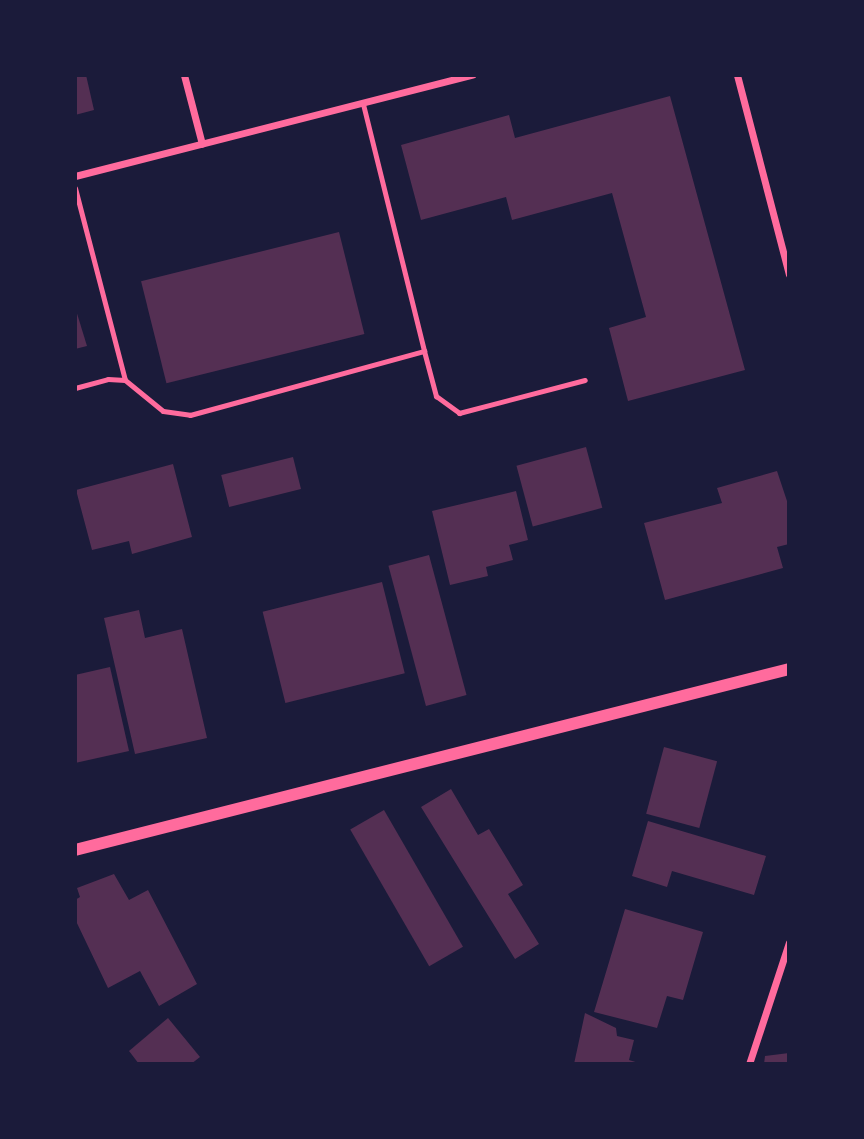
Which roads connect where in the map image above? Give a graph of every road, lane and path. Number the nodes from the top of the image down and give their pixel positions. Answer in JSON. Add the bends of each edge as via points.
{"nodes":[{"id":1,"x":184,"y":75,"type":"edge"},
{"id":2,"x":472,"y":75,"type":"edge"},
{"id":3,"x":737,"y":75,"type":"edge"},
{"id":4,"x":363,"y":104,"type":"junction"},
{"id":5,"x":202,"y":144,"type":"junction"},
{"id":6,"x":75,"y":176,"type":"edge"},
{"id":7,"x":75,"y":188,"type":"edge"},
{"id":8,"x":789,"y":274,"type":"edge"},
{"id":9,"x":424,"y":351,"type":"junction"},
{"id":10,"x":125,"y":380,"type":"junction"},
{"id":11,"x":585,"y":380,"type":"dead end"},
{"id":12,"x":75,"y":388,"type":"edge"},
{"id":13,"x":789,"y":669,"type":"edge"},
{"id":14,"x":75,"y":850,"type":"edge"},
{"id":15,"x":789,"y":942,"type":"edge"},
{"id":16,"x":749,"y":1064,"type":"edge"}],
"edges":[{"from":1,"to":5,"type":"street"},
{"from":2,"to":4,"type":"street"},
{"from":3,"to":8,"type":"street"},
{"from":4,"to":5,"type":"street"},
{"from":4,"to":9,"type":"lane"},
{"from":5,"to":6,"type":"street"},
{"from":7,"to":10,"type":"lane"},
{"from":9,"to":10,"type":"lane","via":[[190,415],[163,411]]},
{"from":9,"to":11,"type":"lane","via":[[436,396],[459,413]]},
{"from":10,"to":12,"type":"lane","via":[[108,379]]},
{"from":13,"to":14,"type":"street"},
{"from":15,"to":16,"type":"street"}]}
